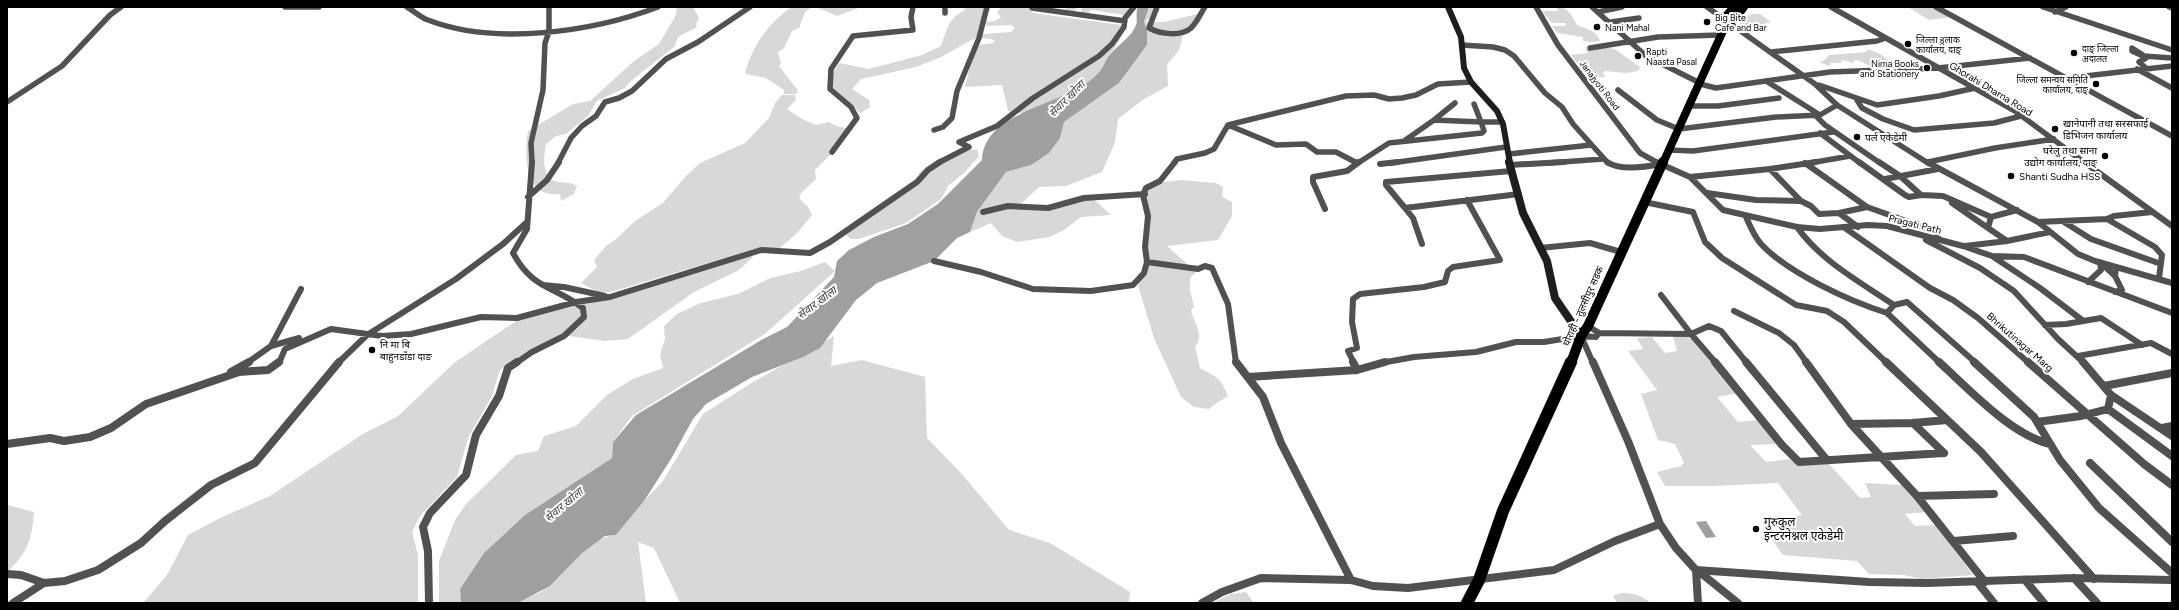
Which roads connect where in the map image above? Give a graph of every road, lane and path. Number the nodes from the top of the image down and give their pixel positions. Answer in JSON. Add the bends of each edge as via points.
{"nodes":[{"id":1,"x":121,"y":7,"type":"edge"},
{"id":2,"x":285,"y":7,"type":"edge"},
{"id":3,"x":319,"y":7,"type":"edge"},
{"id":4,"x":407,"y":7,"type":"edge"},
{"id":5,"x":549,"y":7,"type":"edge"},
{"id":6,"x":658,"y":7,"type":"edge"},
{"id":7,"x":750,"y":7,"type":"edge"},
{"id":8,"x":913,"y":7,"type":"edge"},
{"id":9,"x":945,"y":7,"type":"edge"},
{"id":10,"x":987,"y":7,"type":"edge"},
{"id":11,"x":1134,"y":7,"type":"edge"},
{"id":12,"x":1157,"y":7,"type":"edge"},
{"id":13,"x":1205,"y":7,"type":"edge"},
{"id":14,"x":1448,"y":7,"type":"edge"},
{"id":15,"x":1536,"y":7,"type":"edge"},
{"id":16,"x":1592,"y":7,"type":"edge"},
{"id":17,"x":1622,"y":7,"type":"edge"},
{"id":18,"x":1707,"y":7,"type":"edge"},
{"id":19,"x":1734,"y":7,"type":"edge"},
{"id":20,"x":1744,"y":7,"type":"edge"},
{"id":21,"x":1831,"y":7,"type":"edge"},
{"id":22,"x":1936,"y":7,"type":"edge"},
{"id":23,"x":2043,"y":7,"type":"edge"},
{"id":24,"x":2066,"y":7,"type":"edge"},
{"id":25,"x":1032,"y":8,"type":"dead end"},
{"id":26,"x":1598,"y":12,"type":"junction"},
{"id":27,"x":2055,"y":12,"type":"junction"},
{"id":28,"x":945,"y":13,"type":"dead end"},
{"id":29,"x":1639,"y":18,"type":"dead end"},
{"id":30,"x":1125,"y":21,"type":"junction"},
{"id":31,"x":1610,"y":22,"type":"junction"},
{"id":32,"x":1727,"y":22,"type":"junction"},
{"id":33,"x":549,"y":32,"type":"junction"},
{"id":34,"x":1720,"y":34,"type":"junction"},
{"id":35,"x":1886,"y":38,"type":"junction"},
{"id":36,"x":1631,"y":40,"type":"junction"},
{"id":37,"x":1462,"y":45,"type":"junction"},
{"id":38,"x":1590,"y":48,"type":"dead end"},
{"id":39,"x":2172,"y":50,"type":"edge"},
{"id":40,"x":1771,"y":52,"type":"junction"},
{"id":41,"x":2030,"y":58,"type":"junction"},
{"id":42,"x":2172,"y":58,"type":"edge"},
{"id":43,"x":2172,"y":66,"type":"edge"},
{"id":44,"x":1938,"y":68,"type":"junction"},
{"id":45,"x":2146,"y":68,"type":"junction"},
{"id":46,"x":2162,"y":68,"type":"junction"},
{"id":47,"x":2137,"y":69,"type":"junction"},
{"id":48,"x":2172,"y":72,"type":"edge"},
{"id":49,"x":1804,"y":77,"type":"junction"},
{"id":50,"x":2068,"y":78,"type":"junction"},
{"id":51,"x":1766,"y":81,"type":"junction"},
{"id":52,"x":1471,"y":82,"type":"junction"},
{"id":53,"x":1699,"y":82,"type":"junction"},
{"id":54,"x":1815,"y":84,"type":"junction"},
{"id":55,"x":1975,"y":88,"type":"junction"},
{"id":56,"x":2172,"y":88,"type":"edge"},
{"id":57,"x":1618,"y":90,"type":"dead end"},
{"id":58,"x":1779,"y":98,"type":"dead end"},
{"id":59,"x":1857,"y":100,"type":"junction"},
{"id":60,"x":7,"y":102,"type":"edge"},
{"id":61,"x":1455,"y":103,"type":"dead end"},
{"id":62,"x":1474,"y":104,"type":"dead end"},
{"id":63,"x":1837,"y":105,"type":"junction"},
{"id":64,"x":1688,"y":106,"type":"junction"},
{"id":65,"x":1817,"y":115,"type":"junction"},
{"id":66,"x":2021,"y":116,"type":"junction"},
{"id":67,"x":1434,"y":120,"type":"junction"},
{"id":68,"x":1481,"y":122,"type":"junction"},
{"id":69,"x":1502,"y":122,"type":"junction"},
{"id":70,"x":1228,"y":125,"type":"junction"},
{"id":71,"x":1679,"y":129,"type":"junction"},
{"id":72,"x":934,"y":130,"type":"dead end"},
{"id":73,"x":1833,"y":132,"type":"junction"},
{"id":74,"x":1820,"y":133,"type":"junction"},
{"id":75,"x":2172,"y":136,"type":"edge"},
{"id":76,"x":2054,"y":139,"type":"junction"},
{"id":77,"x":1403,"y":141,"type":"junction"},
{"id":78,"x":1591,"y":145,"type":"junction"},
{"id":79,"x":1668,"y":150,"type":"junction"},
{"id":80,"x":1507,"y":151,"type":"junction"},
{"id":81,"x":1546,"y":151,"type":"junction"},
{"id":82,"x":832,"y":152,"type":"dead end"},
{"id":83,"x":1850,"y":156,"type":"junction"},
{"id":84,"x":1603,"y":159,"type":"junction"},
{"id":85,"x":1553,"y":162,"type":"junction"},
{"id":86,"x":1928,"y":162,"type":"junction"},
{"id":87,"x":1358,"y":163,"type":"junction"},
{"id":88,"x":1805,"y":163,"type":"junction"},
{"id":89,"x":1380,"y":164,"type":"dead end"},
{"id":90,"x":1661,"y":164,"type":"junction"},
{"id":91,"x":1511,"y":168,"type":"junction"},
{"id":92,"x":1770,"y":169,"type":"junction"},
{"id":93,"x":1938,"y":169,"type":"junction"},
{"id":94,"x":1900,"y":176,"type":"junction"},
{"id":95,"x":1690,"y":177,"type":"junction"},
{"id":96,"x":1885,"y":179,"type":"junction"},
{"id":97,"x":1707,"y":193,"type":"junction"},
{"id":98,"x":1145,"y":194,"type":"junction"},
{"id":99,"x":1519,"y":194,"type":"junction"},
{"id":100,"x":1921,"y":194,"type":"junction"},
{"id":101,"x":528,"y":197,"type":"junction"},
{"id":102,"x":1467,"y":200,"type":"junction"},
{"id":103,"x":1949,"y":200,"type":"junction"},
{"id":104,"x":1801,"y":201,"type":"junction"},
{"id":105,"x":1644,"y":202,"type":"junction"},
{"id":106,"x":1867,"y":207,"type":"junction"},
{"id":107,"x":1405,"y":208,"type":"junction"},
{"id":108,"x":1324,"y":209,"type":"dead end"},
{"id":109,"x":2017,"y":210,"type":"junction"},
{"id":110,"x":983,"y":212,"type":"dead end"},
{"id":111,"x":2152,"y":212,"type":"junction"},
{"id":112,"x":1839,"y":213,"type":"junction"},
{"id":113,"x":1746,"y":217,"type":"junction"},
{"id":114,"x":1990,"y":217,"type":"junction"},
{"id":115,"x":2107,"y":219,"type":"junction"},
{"id":116,"x":2169,"y":220,"type":"edge"},
{"id":117,"x":2038,"y":222,"type":"junction"},
{"id":118,"x":2064,"y":222,"type":"junction"},
{"id":119,"x":526,"y":224,"type":"junction"},
{"id":120,"x":2172,"y":226,"type":"edge"},
{"id":121,"x":1858,"y":227,"type":"junction"},
{"id":122,"x":1797,"y":228,"type":"junction"},
{"id":123,"x":1845,"y":228,"type":"junction"},
{"id":124,"x":1988,"y":228,"type":"junction"},
{"id":125,"x":2050,"y":232,"type":"junction"},
{"id":126,"x":1921,"y":236,"type":"junction"},
{"id":127,"x":1938,"y":240,"type":"junction"},
{"id":128,"x":2007,"y":241,"type":"junction"},
{"id":129,"x":1422,"y":244,"type":"dead end"},
{"id":130,"x":1963,"y":246,"type":"junction"},
{"id":131,"x":1540,"y":248,"type":"junction"},
{"id":132,"x":1621,"y":252,"type":"junction"},
{"id":133,"x":1992,"y":256,"type":"junction"},
{"id":134,"x":934,"y":261,"type":"dead end"},
{"id":135,"x":1147,"y":262,"type":"junction"},
{"id":136,"x":2100,"y":262,"type":"junction"},
{"id":137,"x":2161,"y":264,"type":"junction"},
{"id":138,"x":2116,"y":267,"type":"junction"},
{"id":139,"x":2115,"y":276,"type":"junction"},
{"id":140,"x":2159,"y":278,"type":"junction"},
{"id":141,"x":2088,"y":282,"type":"junction"},
{"id":142,"x":2172,"y":283,"type":"edge"},
{"id":143,"x":536,"y":284,"type":"junction"},
{"id":144,"x":301,"y":289,"type":"dead end"},
{"id":145,"x":2115,"y":292,"type":"junction"},
{"id":146,"x":1661,"y":295,"type":"dead end"},
{"id":147,"x":610,"y":297,"type":"junction"},
{"id":148,"x":576,"y":302,"type":"junction"},
{"id":149,"x":1894,"y":305,"type":"junction"},
{"id":150,"x":1734,"y":311,"type":"dead end"},
{"id":151,"x":1887,"y":313,"type":"junction"},
{"id":152,"x":2172,"y":313,"type":"edge"},
{"id":153,"x":2082,"y":320,"type":"junction"},
{"id":154,"x":2045,"y":325,"type":"junction"},
{"id":155,"x":1588,"y":326,"type":"junction"},
{"id":156,"x":1598,"y":333,"type":"junction"},
{"id":157,"x":319,"y":334,"type":"junction"},
{"id":158,"x":1691,"y":334,"type":"junction"},
{"id":159,"x":367,"y":335,"type":"junction"},
{"id":160,"x":1581,"y":336,"type":"junction"},
{"id":161,"x":2142,"y":345,"type":"junction"},
{"id":162,"x":271,"y":346,"type":"junction"},
{"id":163,"x":2172,"y":354,"type":"edge"},
{"id":164,"x":2078,"y":356,"type":"junction"},
{"id":165,"x":1357,"y":370,"type":"junction"},
{"id":166,"x":2171,"y":375,"type":"edge"},
{"id":167,"x":1248,"y":377,"type":"junction"},
{"id":168,"x":216,"y":379,"type":"junction"},
{"id":169,"x":2104,"y":386,"type":"junction"},
{"id":170,"x":2111,"y":395,"type":"junction"},
{"id":171,"x":2108,"y":409,"type":"junction"},
{"id":172,"x":2088,"y":415,"type":"junction"},
{"id":173,"x":1948,"y":420,"type":"junction"},
{"id":174,"x":2036,"y":422,"type":"junction"},
{"id":175,"x":1913,"y":423,"type":"junction"},
{"id":176,"x":1851,"y":424,"type":"junction"},
{"id":177,"x":2172,"y":426,"type":"edge"},
{"id":178,"x":2162,"y":428,"type":"junction"},
{"id":179,"x":2172,"y":436,"type":"edge"},
{"id":180,"x":7,"y":444,"type":"edge"},
{"id":181,"x":2050,"y":444,"type":"junction"},
{"id":182,"x":2172,"y":456,"type":"edge"},
{"id":183,"x":1883,"y":457,"type":"junction"},
{"id":184,"x":1826,"y":459,"type":"junction"},
{"id":185,"x":2090,"y":463,"type":"dead end"},
{"id":186,"x":2172,"y":485,"type":"edge"},
{"id":187,"x":1994,"y":494,"type":"dead end"},
{"id":188,"x":1917,"y":496,"type":"junction"},
{"id":189,"x":1660,"y":524,"type":"junction"},
{"id":190,"x":2013,"y":536,"type":"dead end"},
{"id":191,"x":1954,"y":541,"type":"junction"},
{"id":192,"x":2172,"y":542,"type":"edge"},
{"id":193,"x":1696,"y":570,"type":"junction"},
{"id":194,"x":2172,"y":573,"type":"edge"},
{"id":195,"x":7,"y":574,"type":"edge"},
{"id":196,"x":2074,"y":578,"type":"junction"},
{"id":197,"x":2094,"y":579,"type":"junction"},
{"id":198,"x":1351,"y":580,"type":"junction"},
{"id":199,"x":1479,"y":580,"type":"junction"},
{"id":200,"x":2025,"y":580,"type":"junction"},
{"id":201,"x":2172,"y":580,"type":"edge"},
{"id":202,"x":1982,"y":582,"type":"junction"},
{"id":203,"x":44,"y":583,"type":"junction"},
{"id":204,"x":13,"y":603,"type":"edge"},
{"id":205,"x":429,"y":603,"type":"edge"},
{"id":206,"x":1202,"y":603,"type":"edge"},
{"id":207,"x":1467,"y":603,"type":"edge"},
{"id":208,"x":1698,"y":603,"type":"edge"},
{"id":209,"x":1738,"y":603,"type":"edge"},
{"id":210,"x":1994,"y":603,"type":"edge"},
{"id":211,"x":2044,"y":603,"type":"edge"},
{"id":212,"x":2097,"y":603,"type":"edge"}],
"edges":[{"from":1,"to":60,"type":"street","via":[[110,15],[62,66]]},
{"from":2,"to":3,"type":"street"},
{"from":4,"to":33,"type":"street","via":[[426,19],[457,27],[490,31]]},
{"from":5,"to":33,"type":"street"},
{"from":6,"to":33,"type":"street","via":[[573,31]]},
{"from":7,"to":101,"type":"street","via":[[666,60],[646,75],[632,91],[605,102],[596,116],[571,138],[547,180]]},
{"from":8,"to":82,"type":"street","via":[[910,17],[913,30],[853,36],[831,69],[830,89],[851,107],[858,118]]},
{"from":9,"to":28,"type":"street"},
{"from":10,"to":72,"type":"street","via":[[979,38],[957,91],[952,118]]},
{"from":11,"to":30,"type":"street"},
{"from":12,"to":13,"type":"street","via":[[1149,28],[1174,33],[1189,30]]},
{"from":14,"to":37,"type":"street"},
{"from":15,"to":90,"type":"street","name":"Janajyoti Road","via":[[1558,45],[1640,153],[1649,160]]},
{"from":16,"to":26,"type":"street"},
{"from":17,"to":26,"type":"street"},
{"from":18,"to":32,"type":"street"},
{"from":19,"to":32,"type":"main road","name":"घोराही - तुलसीपुर सडक","via":[[1726,16]]},
{"from":20,"to":32,"type":"main road","name":"घोराही - तुलसीपुर सडक","via":[[1735,19]]},
{"from":21,"to":35,"type":"street","name":"Ghorahi Dharna Road"},
{"from":22,"to":41,"type":"street"},
{"from":23,"to":27,"type":"street"},
{"from":24,"to":27,"type":"street"},
{"from":25,"to":30,"type":"street"},
{"from":26,"to":31,"type":"street"},
{"from":27,"to":39,"type":"street"},
{"from":29,"to":31,"type":"street"},
{"from":30,"to":147,"type":"street","via":[[1124,27],[1112,44],[1099,56],[1033,98],[997,126],[959,142],[970,147],[931,166],[917,182],[810,253],[761,250]]},
{"from":31,"to":36,"type":"street"},
{"from":32,"to":34,"type":"main road","name":"घोराही - तुलसीपुर सडक"},
{"from":32,"to":40,"type":"street"},
{"from":33,"to":101,"type":"street","via":[[545,43],[543,90],[531,143],[532,173]]},
{"from":34,"to":36,"type":"street"},
{"from":34,"to":53,"type":"main road","name":"घोराही - तुलसीपुर सडक"},
{"from":35,"to":40,"type":"street"},
{"from":35,"to":44,"type":"street","name":"Ghorahi Dharna Road"},
{"from":36,"to":38,"type":"street"},
{"from":36,"to":53,"type":"street","via":[[1646,56]]},
{"from":37,"to":52,"type":"street","via":[[1464,68]]},
{"from":37,"to":78,"type":"street","via":[[1493,47],[1514,56],[1545,93],[1562,107]]},
{"from":40,"to":49,"type":"street"},
{"from":41,"to":44,"type":"street"},
{"from":41,"to":50,"type":"street"},
{"from":42,"to":45,"type":"street","via":[[2143,56],[2146,58],[2139,62]]},
{"from":43,"to":46,"type":"street"},
{"from":44,"to":49,"type":"street","via":[[1830,72]]},
{"from":44,"to":55,"type":"street","name":"Ghorahi Dharna Road"},
{"from":45,"to":46,"type":"street"},
{"from":45,"to":47,"type":"street"},
{"from":46,"to":48,"type":"street"},
{"from":47,"to":50,"type":"street"},
{"from":47,"to":56,"type":"street"},
{"from":49,"to":51,"type":"street"},
{"from":49,"to":54,"type":"street"},
{"from":50,"to":75,"type":"street"},
{"from":51,"to":53,"type":"street","via":[[1722,88],[1710,87]]},
{"from":51,"to":65,"type":"street"},
{"from":52,"to":69,"type":"street","via":[[1497,112]]},
{"from":52,"to":70,"type":"street","via":[[1438,84],[1416,95],[1402,98],[1346,96]]},
{"from":53,"to":64,"type":"main road","name":"घोराही - तुलसीपुर सडक"},
{"from":54,"to":59,"type":"street"},
{"from":54,"to":63,"type":"street"},
{"from":55,"to":59,"type":"street","via":[[1877,105]]},
{"from":55,"to":66,"type":"street","name":"Ghorahi Dharna Road"},
{"from":57,"to":71,"type":"street","via":[[1657,120]]},
{"from":58,"to":64,"type":"street","via":[[1718,106]]},
{"from":59,"to":66,"type":"street","via":[[1862,108],[1870,113],[1914,130],[1988,123]]},
{"from":61,"to":67,"type":"street"},
{"from":62,"to":68,"type":"street"},
{"from":63,"to":65,"type":"street"},
{"from":63,"to":86,"type":"street"},
{"from":64,"to":71,"type":"main road","name":"घोराही - तुलसीपुर सडक"},
{"from":65,"to":71,"type":"street","via":[[1776,117]]},
{"from":65,"to":73,"type":"street"},
{"from":66,"to":76,"type":"street","name":"Ghorahi Dharna Road"},
{"from":67,"to":68,"type":"street"},
{"from":67,"to":77,"type":"street"},
{"from":68,"to":69,"type":"street"},
{"from":68,"to":77,"type":"street","via":[[1484,131],[1482,133]]},
{"from":69,"to":80,"type":"street"},
{"from":70,"to":87,"type":"street","via":[[1276,145],[1306,144],[1317,152],[1336,152]]},
{"from":70,"to":98,"type":"street","via":[[1215,149],[1209,153],[1177,159],[1160,181],[1146,188]]},
{"from":71,"to":79,"type":"main road","name":"घोराही - तुलसीपुर सडक"},
{"from":73,"to":74,"type":"street"},
{"from":73,"to":94,"type":"street"},
{"from":74,"to":79,"type":"street","via":[[1693,151]]},
{"from":74,"to":83,"type":"street"},
{"from":76,"to":86,"type":"street"},
{"from":76,"to":111,"type":"street","name":"Ghorahi Dharna Road"},
{"from":77,"to":87,"type":"street","via":[[1389,143]]},
{"from":78,"to":81,"type":"street"},
{"from":78,"to":84,"type":"street"},
{"from":79,"to":90,"type":"main road","name":"घोराही - तुलसीपुर सडक"},
{"from":80,"to":81,"type":"street"},
{"from":80,"to":89,"type":"street"},
{"from":80,"to":91,"type":"street"},
{"from":81,"to":85,"type":"street"},
{"from":83,"to":88,"type":"street"},
{"from":83,"to":96,"type":"street"},
{"from":84,"to":85,"type":"street"},
{"from":84,"to":90,"type":"street","via":[[1616,166],[1648,167]]},
{"from":85,"to":91,"type":"street"},
{"from":86,"to":93,"type":"street"},
{"from":87,"to":108,"type":"street","via":[[1341,173],[1313,177]]},
{"from":88,"to":92,"type":"street"},
{"from":88,"to":106,"type":"street"},
{"from":90,"to":95,"type":"street","name":"Pragati Path"},
{"from":90,"to":105,"type":"main road","name":"घोराही - तुलसीपुर सडक"},
{"from":91,"to":99,"type":"street"},
{"from":91,"to":107,"type":"street","via":[[1386,182]]},
{"from":92,"to":95,"type":"street"},
{"from":92,"to":104,"type":"street"},
{"from":93,"to":94,"type":"street"},
{"from":93,"to":109,"type":"street"},
{"from":94,"to":96,"type":"street"},
{"from":94,"to":100,"type":"street"},
{"from":95,"to":97,"type":"street","name":"Pragati Path"},
{"from":96,"to":100,"type":"street","via":[[1909,197]]},
{"from":97,"to":104,"type":"street","via":[[1756,200]]},
{"from":97,"to":113,"type":"street","name":"Pragati Path","via":[[1716,205]]},
{"from":98,"to":110,"type":"street","via":[[1084,198],[1048,208],[1008,206]]},
{"from":98,"to":135,"type":"street","via":[[1143,195],[1148,216],[1145,247]]},
{"from":99,"to":102,"type":"street"},
{"from":99,"to":131,"type":"street","via":[[1523,213]]},
{"from":100,"to":103,"type":"street","via":[[1937,194]]},
{"from":101,"to":119,"type":"street"},
{"from":102,"to":107,"type":"street"},
{"from":102,"to":165,"type":"street","via":[[1500,260],[1493,264],[1455,266],[1448,271],[1445,282],[1424,287],[1360,294],[1353,299],[1352,322],[1357,348],[1348,351]]},
{"from":103,"to":114,"type":"street","via":[[1966,204]]},
{"from":103,"to":124,"type":"street"},
{"from":104,"to":112,"type":"street","via":[[1819,214]]},
{"from":105,"to":132,"type":"main road","name":"घोराही - तुलसीपुर सडक"},
{"from":105,"to":173,"type":"street","via":[[1693,212],[1706,242],[1722,258],[1796,305],[1827,311],[1836,316]]},
{"from":106,"to":112,"type":"street"},
{"from":106,"to":127,"type":"street","via":[[1937,232]]},
{"from":107,"to":129,"type":"street","via":[[1413,218]]},
{"from":109,"to":114,"type":"street"},
{"from":109,"to":117,"type":"street"},
{"from":111,"to":115,"type":"street"},
{"from":111,"to":116,"type":"street","name":"Ghorahi Dharna Road"},
{"from":112,"to":121,"type":"street"},
{"from":113,"to":122,"type":"street","name":"Pragati Path"},
{"from":113,"to":151,"type":"street","via":[[1756,238],[1765,248],[1791,266],[1868,308]]},
{"from":114,"to":124,"type":"street"},
{"from":115,"to":118,"type":"street"},
{"from":115,"to":137,"type":"street","via":[[2155,247],[2162,255]]},
{"from":116,"to":120,"type":"street","name":"Ghorahi Dharna Road"},
{"from":117,"to":118,"type":"street"},
{"from":117,"to":125,"type":"street"},
{"from":118,"to":137,"type":"street","via":[[2091,239]]},
{"from":119,"to":143,"type":"street","via":[[527,229],[513,253],[518,264]]},
{"from":119,"to":159,"type":"street","via":[[456,279]]},
{"from":121,"to":123,"type":"street","name":"Pragati Path"},
{"from":121,"to":126,"type":"street","name":"Pragati Path","via":[[1886,226]]},
{"from":122,"to":123,"type":"street","name":"Pragati Path"},
{"from":122,"to":149,"type":"street","via":[[1825,257]]},
{"from":123,"to":172,"type":"street","name":"Bhrikutinagar Marg","via":[[1930,288],[1953,300],[1978,318]]},
{"from":124,"to":128,"type":"street"},
{"from":125,"to":128,"type":"street"},
{"from":125,"to":136,"type":"street","via":[[2078,254]]},
{"from":126,"to":127,"type":"street","name":"Pragati Path"},
{"from":126,"to":154,"type":"street","via":[[2008,287]]},
{"from":127,"to":130,"type":"street","name":"Pragati Path"},
{"from":128,"to":130,"type":"street"},
{"from":130,"to":133,"type":"street","name":"Pragati Path"},
{"from":131,"to":132,"type":"street","via":[[1590,243]]},
{"from":131,"to":160,"type":"street","via":[[1547,261],[1555,298]]},
{"from":132,"to":155,"type":"main road","name":"घोराही - तुलसीपुर सडक"},
{"from":133,"to":141,"type":"street","name":"Pragati Path","via":[[2024,258]]},
{"from":133,"to":153,"type":"street"},
{"from":134,"to":135,"type":"street","via":[[981,272],[1033,289],[1091,291],[1133,285],[1144,273]]},
{"from":135,"to":167,"type":"street","via":[[1198,269],[1205,266],[1212,268],[1228,304],[1235,361]]},
{"from":136,"to":138,"type":"street"},
{"from":136,"to":139,"type":"street"},
{"from":136,"to":141,"type":"street","via":[[2101,270]]},
{"from":137,"to":140,"type":"street"},
{"from":138,"to":139,"type":"street"},
{"from":138,"to":140,"type":"street"},
{"from":139,"to":145,"type":"street","via":[[2122,290]]},
{"from":140,"to":142,"type":"street"},
{"from":141,"to":145,"type":"street","name":"Pragati Path"},
{"from":143,"to":147,"type":"street"},
{"from":143,"to":148,"type":"street"},
{"from":144,"to":162,"type":"street"},
{"from":145,"to":152,"type":"street","name":"Pragati Path"},
{"from":146,"to":158,"type":"street"},
{"from":147,"to":148,"type":"street"},
{"from":148,"to":159,"type":"street","via":[[517,318],[482,317],[411,334]]},
{"from":148,"to":205,"type":"street","via":[[583,308],[584,317],[564,336],[508,368],[498,396],[476,435],[466,475],[430,513],[423,527],[428,551]]},
{"from":149,"to":151,"type":"street"},
{"from":149,"to":174,"type":"street","via":[[1907,302],[1926,317],[2034,417]]},
{"from":150,"to":176,"type":"street","via":[[1766,326],[1794,345]]},
{"from":151,"to":181,"type":"street","via":[[1976,396],[2019,431],[2037,441]]},
{"from":153,"to":154,"type":"street"},
{"from":153,"to":161,"type":"street","via":[[2101,318]]},
{"from":154,"to":164,"type":"street"},
{"from":155,"to":156,"type":"street"},
{"from":155,"to":160,"type":"main road","name":"घोराही - तुलसीपुर सडक"},
{"from":156,"to":158,"type":"street"},
{"from":156,"to":160,"type":"street","via":[[1596,336]]},
{"from":157,"to":159,"type":"street","via":[[331,329]]},
{"from":157,"to":162,"type":"street"},
{"from":157,"to":168,"type":"street","via":[[285,349],[278,364],[268,370],[239,372]]},
{"from":158,"to":184,"type":"street","via":[[1798,462]]},
{"from":158,"to":184,"type":"street","via":[[1709,326],[1722,331]]},
{"from":159,"to":203,"type":"street","via":[[331,370],[255,463],[210,485],[141,543],[98,570],[65,582]]},
{"from":160,"to":165,"type":"street","via":[[1544,342],[1516,342],[1476,352],[1414,357]]},
{"from":160,"to":189,"type":"street","via":[[1628,441]]},
{"from":160,"to":199,"type":"main road","name":"घोराही - तुलसीपुर सडक","via":[[1503,512]]},
{"from":161,"to":163,"type":"street","via":[[2156,344]]},
{"from":161,"to":164,"type":"street"},
{"from":162,"to":168,"type":"street","via":[[249,362]]},
{"from":164,"to":169,"type":"street"},
{"from":165,"to":167,"type":"street"},
{"from":166,"to":169,"type":"street"},
{"from":167,"to":198,"type":"street","via":[[1263,397],[1281,443]]},
{"from":168,"to":180,"type":"street","via":[[146,404],[111,428],[90,437],[64,441],[50,438]]},
{"from":169,"to":170,"type":"street"},
{"from":170,"to":171,"type":"street"},
{"from":170,"to":178,"type":"street"},
{"from":171,"to":172,"type":"street"},
{"from":171,"to":182,"type":"street"},
{"from":172,"to":174,"type":"street"},
{"from":172,"to":186,"type":"street","name":"Bhrikutinagar Marg"},
{"from":173,"to":175,"type":"street"},
{"from":173,"to":197,"type":"street","via":[[1986,458]]},
{"from":174,"to":181,"type":"street"},
{"from":175,"to":176,"type":"street"},
{"from":175,"to":183,"type":"street","via":[[1944,453]]},
{"from":176,"to":183,"type":"street"},
{"from":177,"to":178,"type":"street"},
{"from":178,"to":179,"type":"street"},
{"from":181,"to":194,"type":"street","via":[[2099,508]]},
{"from":183,"to":184,"type":"street"},
{"from":183,"to":188,"type":"street"},
{"from":185,"to":192,"type":"street"},
{"from":187,"to":188,"type":"street"},
{"from":188,"to":191,"type":"street"},
{"from":189,"to":193,"type":"street","via":[[1676,548]]},
{"from":189,"to":199,"type":"street","via":[[1615,541],[1554,570]]},
{"from":190,"to":191,"type":"street"},
{"from":191,"to":202,"type":"street"},
{"from":193,"to":202,"type":"street","via":[[1869,582]]},
{"from":193,"to":208,"type":"street"},
{"from":193,"to":209,"type":"street"},
{"from":195,"to":203,"type":"street","via":[[21,575]]},
{"from":196,"to":197,"type":"street"},
{"from":196,"to":200,"type":"street"},
{"from":196,"to":212,"type":"street"},
{"from":197,"to":201,"type":"street"},
{"from":198,"to":199,"type":"street","via":[[1373,586],[1408,588]]},
{"from":198,"to":206,"type":"street","via":[[1261,578],[1222,592]]},
{"from":199,"to":207,"type":"main road","name":"घोराही - तुलसीपुर सडक"},
{"from":200,"to":202,"type":"street"},
{"from":200,"to":211,"type":"street"},
{"from":202,"to":210,"type":"street"},
{"from":203,"to":204,"type":"street"}]}
